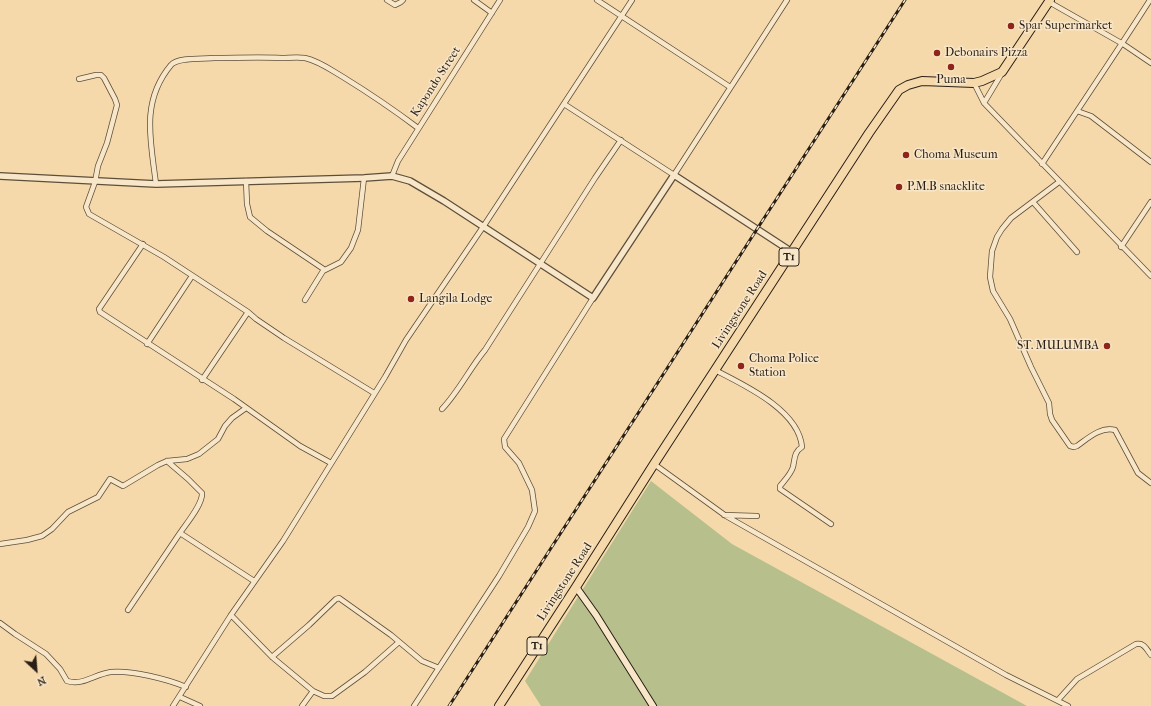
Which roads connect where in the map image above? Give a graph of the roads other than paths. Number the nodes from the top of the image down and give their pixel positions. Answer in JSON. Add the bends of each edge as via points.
{"nodes":[{"id":1,"x":386,"y":0,"type":"edge"},
{"id":2,"x":403,"y":0,"type":"edge"},
{"id":3,"x":474,"y":0,"type":"edge"},
{"id":4,"x":500,"y":0,"type":"edge"},
{"id":5,"x":597,"y":0,"type":"edge"},
{"id":6,"x":632,"y":0,"type":"edge"},
{"id":7,"x":787,"y":0,"type":"edge"},
{"id":8,"x":1150,"y":0,"type":"edge"},
{"id":9,"x":1049,"y":1,"type":"edge"},
{"id":10,"x":492,"y":13,"type":"junction"},
{"id":11,"x":622,"y":15,"type":"junction"},
{"id":12,"x":1123,"y":44,"type":"junction"},
{"id":13,"x":1151,"y":63,"type":"edge"},
{"id":14,"x":1002,"y":72,"type":"junction"},
{"id":15,"x":79,"y":79,"type":"dead end"},
{"id":16,"x":974,"y":83,"type":"junction"},
{"id":17,"x":730,"y":87,"type":"junction"},
{"id":18,"x":564,"y":104,"type":"junction"},
{"id":19,"x":984,"y":104,"type":"junction"},
{"id":20,"x":1077,"y":111,"type":"junction"},
{"id":21,"x":418,"y":128,"type":"junction"},
{"id":22,"x":622,"y":140,"type":"junction"},
{"id":23,"x":1151,"y":162,"type":"edge"},
{"id":24,"x":1042,"y":164,"type":"junction"},
{"id":25,"x":674,"y":175,"type":"junction"},
{"id":26,"x":0,"y":176,"type":"edge"},
{"id":27,"x":392,"y":176,"type":"junction"},
{"id":28,"x":364,"y":178,"type":"junction"},
{"id":29,"x":246,"y":181,"type":"junction"},
{"id":30,"x":95,"y":182,"type":"junction"},
{"id":31,"x":1059,"y":182,"type":"junction"},
{"id":32,"x":156,"y":184,"type":"junction"},
{"id":33,"x":1033,"y":202,"type":"junction"},
{"id":34,"x":1151,"y":202,"type":"edge"},
{"id":35,"x":483,"y":227,"type":"junction"},
{"id":36,"x":143,"y":244,"type":"junction"},
{"id":37,"x":1122,"y":247,"type":"junction"},
{"id":38,"x":792,"y":252,"type":"junction"},
{"id":39,"x":1077,"y":252,"type":"dead end"},
{"id":40,"x":540,"y":264,"type":"junction"},
{"id":41,"x":325,"y":270,"type":"junction"},
{"id":42,"x":192,"y":276,"type":"junction"},
{"id":43,"x":1151,"y":276,"type":"edge"},
{"id":44,"x":593,"y":298,"type":"junction"},
{"id":45,"x":305,"y":300,"type":"dead end"},
{"id":46,"x":248,"y":312,"type":"junction"},
{"id":47,"x":147,"y":344,"type":"junction"},
{"id":48,"x":715,"y":370,"type":"junction"},
{"id":49,"x":202,"y":380,"type":"junction"},
{"id":50,"x":374,"y":393,"type":"junction"},
{"id":51,"x":246,"y":408,"type":"junction"},
{"id":52,"x":442,"y":408,"type":"dead end"},
{"id":53,"x":167,"y":461,"type":"junction"},
{"id":54,"x":331,"y":463,"type":"junction"},
{"id":55,"x":654,"y":464,"type":"junction"},
{"id":56,"x":1151,"y":483,"type":"edge"},
{"id":57,"x":724,"y":515,"type":"junction"},
{"id":58,"x":757,"y":516,"type":"dead end"},
{"id":59,"x":831,"y":524,"type":"dead end"},
{"id":60,"x":180,"y":533,"type":"junction"},
{"id":61,"x":0,"y":544,"type":"edge"},
{"id":62,"x":254,"y":582,"type":"junction"},
{"id":63,"x":576,"y":587,"type":"junction"},
{"id":64,"x":128,"y":610,"type":"dead end"},
{"id":65,"x":231,"y":615,"type":"junction"},
{"id":66,"x":0,"y":622,"type":"edge"},
{"id":67,"x":399,"y":642,"type":"junction"},
{"id":68,"x":1151,"y":655,"type":"edge"},
{"id":69,"x":272,"y":657,"type":"junction"},
{"id":70,"x":439,"y":668,"type":"junction"},
{"id":71,"x":186,"y":686,"type":"junction"},
{"id":72,"x":313,"y":691,"type":"junction"},
{"id":73,"x":180,"y":697,"type":"junction"},
{"id":74,"x":1058,"y":700,"type":"junction"},
{"id":75,"x":173,"y":706,"type":"edge"},
{"id":76,"x":200,"y":706,"type":"edge"},
{"id":77,"x":302,"y":706,"type":"edge"},
{"id":78,"x":414,"y":706,"type":"edge"},
{"id":79,"x":498,"y":706,"type":"edge"},
{"id":80,"x":653,"y":706,"type":"edge"},
{"id":81,"x":1068,"y":706,"type":"edge"}],
"edges":[{"from":1,"to":2,"type":"street","via":[[395,4]]},
{"from":3,"to":10,"type":"street"},
{"from":4,"to":10,"type":"street","name":"Kapondo Street"},
{"from":5,"to":11,"type":"street"},
{"from":6,"to":11,"type":"street"},
{"from":7,"to":17,"type":"street"},
{"from":8,"to":12,"type":"street"},
{"from":9,"to":12,"type":"street"},
{"from":9,"to":14,"type":"highway"},
{"from":10,"to":21,"type":"street","name":"Kapondo Street"},
{"from":11,"to":17,"type":"street"},
{"from":11,"to":18,"type":"street"},
{"from":12,"to":13,"type":"street"},
{"from":12,"to":20,"type":"street"},
{"from":14,"to":16,"type":"highway","name":"Livingstone Road","number":"T1"},
{"from":14,"to":19,"type":"street"},
{"from":15,"to":30,"type":"street","via":[[101,75],[107,81],[116,102],[115,114]]},
{"from":16,"to":19,"type":"street"},
{"from":16,"to":38,"type":"highway","name":"Livingstone Road","number":"T1","via":[[922,81],[899,90]]},
{"from":17,"to":25,"type":"street"},
{"from":18,"to":22,"type":"street"},
{"from":18,"to":35,"type":"street"},
{"from":19,"to":24,"type":"street"},
{"from":20,"to":23,"type":"street","via":[[1091,116]]},
{"from":20,"to":24,"type":"street"},
{"from":21,"to":27,"type":"street","name":"Kapondo Street"},
{"from":21,"to":32,"type":"street","via":[[320,63],[305,58],[193,59],[175,62],[171,64],[159,84],[150,109]]},
{"from":22,"to":25,"type":"street"},
{"from":22,"to":40,"type":"street"},
{"from":24,"to":31,"type":"street"},
{"from":25,"to":38,"type":"street"},
{"from":25,"to":44,"type":"street"},
{"from":26,"to":30,"type":"street"},
{"from":27,"to":28,"type":"street"},
{"from":27,"to":35,"type":"street","via":[[410,181]]},
{"from":28,"to":29,"type":"street"},
{"from":28,"to":41,"type":"street","via":[[358,230],[351,248],[341,262]]},
{"from":29,"to":32,"type":"street"},
{"from":29,"to":41,"type":"street","via":[[250,217]]},
{"from":30,"to":32,"type":"street"},
{"from":30,"to":36,"type":"street","via":[[86,207],[88,213]]},
{"from":31,"to":33,"type":"street"},
{"from":31,"to":37,"type":"street"},
{"from":33,"to":39,"type":"street"},
{"from":33,"to":56,"type":"street","via":[[1007,223],[997,238],[990,265],[993,291],[1010,319],[1049,403],[1054,423],[1070,446],[1077,446],[1098,432],[1115,430],[1138,473]]},
{"from":34,"to":37,"type":"street"},
{"from":35,"to":40,"type":"street"},
{"from":35,"to":50,"type":"street","via":[[406,340]]},
{"from":36,"to":42,"type":"street"},
{"from":36,"to":47,"type":"street","via":[[99,311]]},
{"from":37,"to":43,"type":"street"},
{"from":38,"to":48,"type":"highway","name":"Livingstone Road","number":"T1"},
{"from":40,"to":44,"type":"street"},
{"from":40,"to":52,"type":"street","via":[[485,350],[449,402]]},
{"from":41,"to":45,"type":"street"},
{"from":42,"to":46,"type":"street"},
{"from":42,"to":47,"type":"street"},
{"from":44,"to":70,"type":"street","via":[[504,439],[505,447],[519,463],[532,490],[535,511],[533,516],[499,576]]},
{"from":46,"to":49,"type":"street"},
{"from":46,"to":50,"type":"street","via":[[284,338]]},
{"from":47,"to":49,"type":"street"},
{"from":48,"to":55,"type":"highway","name":"Livingstone Road","number":"T1"},
{"from":48,"to":59,"type":"street","via":[[771,402],[793,423],[802,441],[802,447],[793,458],[793,467],[780,489]]},
{"from":49,"to":51,"type":"street"},
{"from":50,"to":54,"type":"street"},
{"from":51,"to":53,"type":"street","via":[[232,418],[218,439],[199,454],[187,459]]},
{"from":51,"to":54,"type":"street","via":[[300,446]]},
{"from":53,"to":60,"type":"street","via":[[202,493],[195,510]]},
{"from":53,"to":61,"type":"street","via":[[123,486],[110,479],[98,497],[68,512],[42,536]]},
{"from":54,"to":62,"type":"street","via":[[283,541]]},
{"from":55,"to":57,"type":"street"},
{"from":55,"to":63,"type":"highway","name":"Livingstone Road","number":"T1"},
{"from":57,"to":58,"type":"street"},
{"from":57,"to":74,"type":"street","via":[[888,610],[1006,675]]},
{"from":60,"to":62,"type":"street"},
{"from":60,"to":64,"type":"street"},
{"from":62,"to":65,"type":"street"},
{"from":63,"to":79,"type":"highway","name":"Livingstone Road","number":"T1"},
{"from":63,"to":80,"type":"main road"},
{"from":65,"to":69,"type":"street"},
{"from":65,"to":71,"type":"street"},
{"from":66,"to":71,"type":"street","via":[[46,654],[60,669],[66,681],[82,682],[110,672],[130,673]]},
{"from":67,"to":69,"type":"street","via":[[339,598]]},
{"from":67,"to":70,"type":"street","via":[[422,661]]},
{"from":67,"to":72,"type":"street","via":[[365,672],[332,696],[324,696]]},
{"from":68,"to":74,"type":"street","via":[[1144,645],[1136,644],[1077,679]]},
{"from":69,"to":72,"type":"street"},
{"from":70,"to":78,"type":"street"},
{"from":71,"to":73,"type":"street"},
{"from":72,"to":77,"type":"street"},
{"from":73,"to":75,"type":"street"},
{"from":73,"to":76,"type":"street"},
{"from":74,"to":81,"type":"street"}]}
